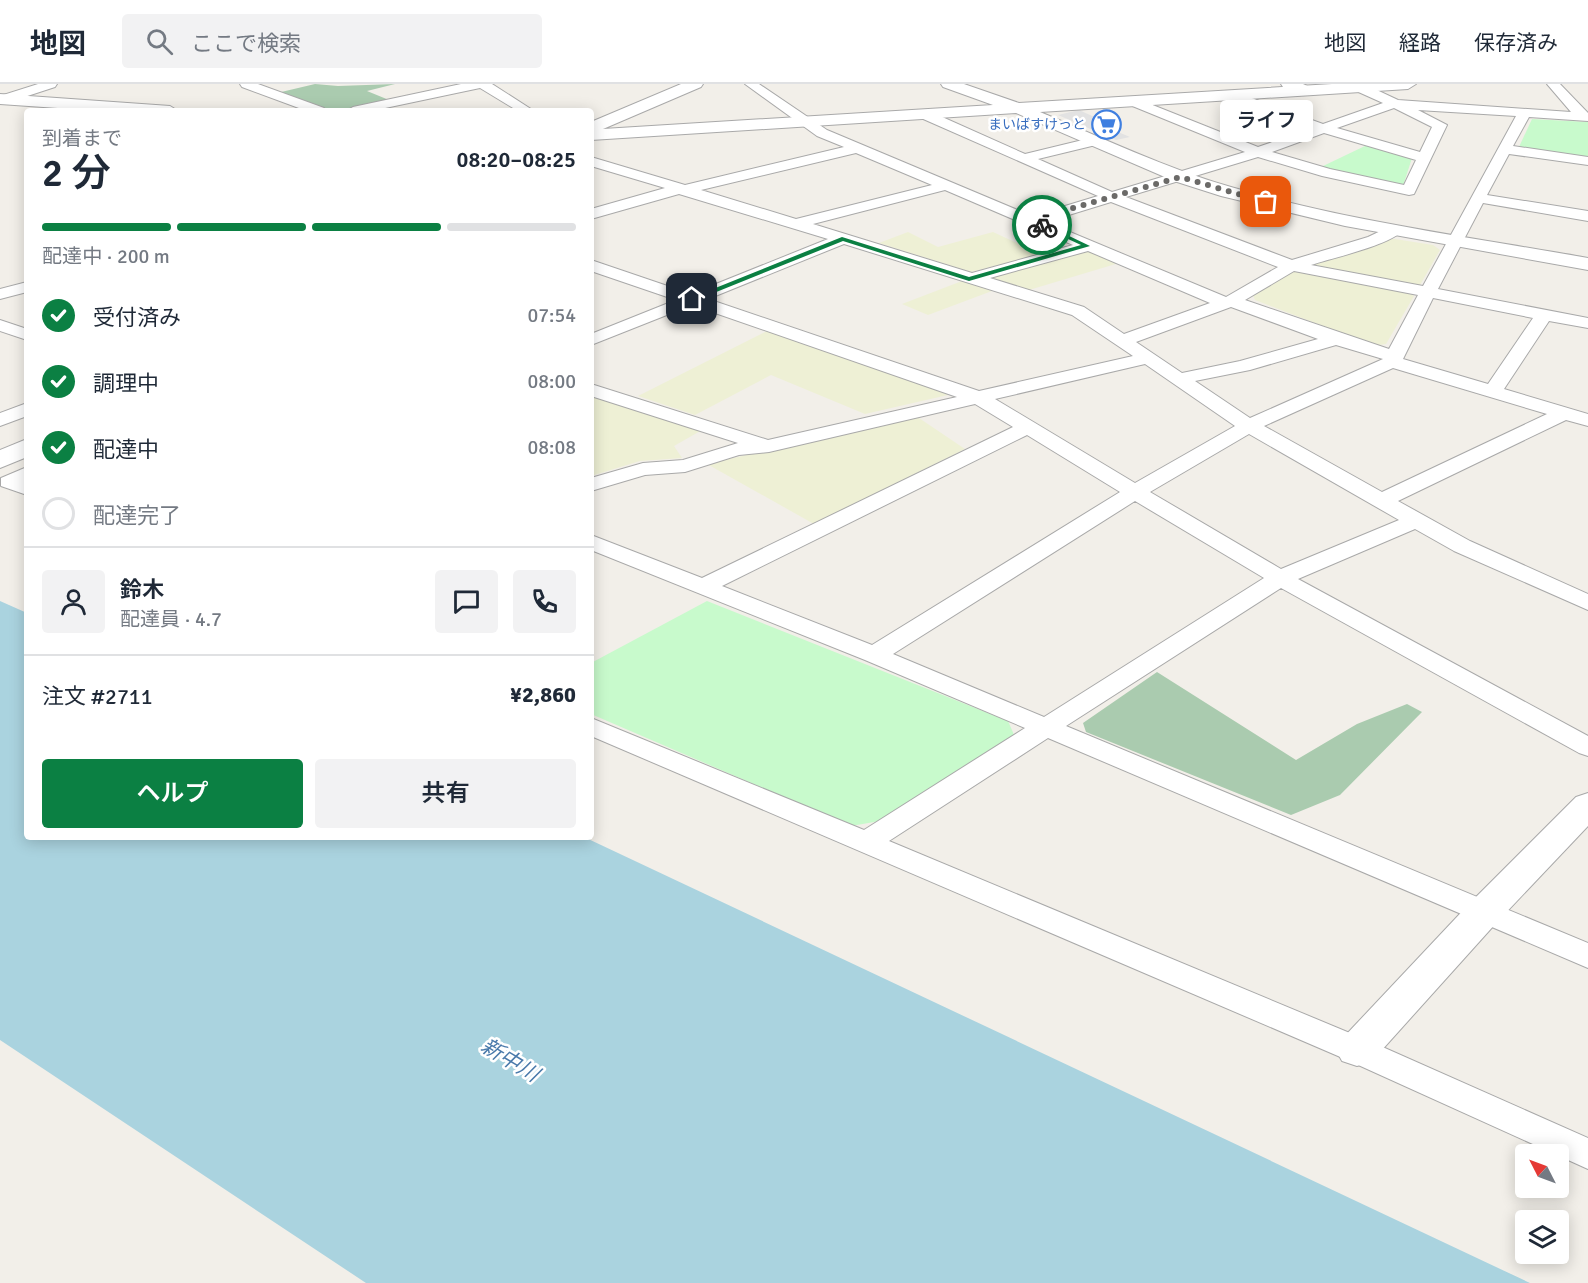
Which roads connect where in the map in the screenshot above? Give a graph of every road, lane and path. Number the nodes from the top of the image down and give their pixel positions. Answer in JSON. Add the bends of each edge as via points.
{"nodes":[{"id":1,"x":51,"y":84,"type":"edge"},
{"id":2,"x":246,"y":84,"type":"edge"},
{"id":3,"x":481,"y":84,"type":"edge"},
{"id":4,"x":695,"y":84,"type":"edge"},
{"id":5,"x":751,"y":84,"type":"edge"},
{"id":6,"x":949,"y":84,"type":"edge"},
{"id":7,"x":1287,"y":84,"type":"edge"},
{"id":8,"x":1408,"y":84,"type":"edge"},
{"id":9,"x":1553,"y":84,"type":"edge"},
{"id":10,"x":1369,"y":86,"type":"edge"},
{"id":11,"x":1308,"y":89,"type":"junction"},
{"id":12,"x":1230,"y":95,"type":"junction"},
{"id":13,"x":2,"y":99,"type":"edge"},
{"id":14,"x":1135,"y":102,"type":"junction"},
{"id":15,"x":1394,"y":104,"type":"junction"},
{"id":16,"x":128,"y":108,"type":"edge"},
{"id":17,"x":311,"y":108,"type":"edge"},
{"id":18,"x":367,"y":108,"type":"edge"},
{"id":19,"x":522,"y":108,"type":"edge"},
{"id":20,"x":1022,"y":110,"type":"junction"},
{"id":21,"x":1524,"y":113,"type":"junction"},
{"id":22,"x":926,"y":115,"type":"junction"},
{"id":23,"x":1586,"y":117,"type":"edge"},
{"id":24,"x":805,"y":122,"type":"junction"},
{"id":25,"x":594,"y":127,"type":"edge"},
{"id":26,"x":1324,"y":129,"type":"junction"},
{"id":27,"x":594,"y":135,"type":"edge"},
{"id":28,"x":1095,"y":141,"type":"junction"},
{"id":29,"x":858,"y":148,"type":"junction"},
{"id":30,"x":1505,"y":149,"type":"junction"},
{"id":31,"x":1258,"y":152,"type":"junction"},
{"id":32,"x":1025,"y":158,"type":"junction"},
{"id":33,"x":1424,"y":158,"type":"junction"},
{"id":34,"x":1588,"y":161,"type":"edge"},
{"id":35,"x":594,"y":162,"type":"edge"},
{"id":36,"x":1180,"y":177,"type":"junction"},
{"id":37,"x":944,"y":186,"type":"junction"},
{"id":38,"x":681,"y":189,"type":"junction"},
{"id":39,"x":1112,"y":197,"type":"junction"},
{"id":40,"x":1478,"y":198,"type":"junction"},
{"id":41,"x":594,"y":213,"type":"edge"},
{"id":42,"x":1588,"y":216,"type":"edge"},
{"id":43,"x":1032,"y":220,"type":"junction"},
{"id":44,"x":796,"y":224,"type":"junction"},
{"id":45,"x":1395,"y":230,"type":"junction"},
{"id":46,"x":842,"y":239,"type":"junction"},
{"id":47,"x":1455,"y":240,"type":"junction"},
{"id":48,"x":1087,"y":246,"type":"junction"},
{"id":49,"x":1588,"y":264,"type":"edge"},
{"id":50,"x":594,"y":266,"type":"edge"},
{"id":51,"x":1291,"y":266,"type":"junction"},
{"id":52,"x":969,"y":279,"type":"junction"},
{"id":53,"x":24,"y":289,"type":"edge"},
{"id":54,"x":1429,"y":292,"type":"junction"},
{"id":55,"x":0,"y":294,"type":"edge"},
{"id":56,"x":692,"y":299,"type":"junction"},
{"id":57,"x":1228,"y":302,"type":"junction"},
{"id":58,"x":1544,"y":315,"type":"junction"},
{"id":59,"x":1588,"y":323,"type":"edge"},
{"id":60,"x":0,"y":325,"type":"edge"},
{"id":61,"x":24,"y":334,"type":"edge"},
{"id":62,"x":594,"y":339,"type":"edge"},
{"id":63,"x":1336,"y":339,"type":"junction"},
{"id":64,"x":1124,"y":340,"type":"junction"},
{"id":65,"x":1148,"y":358,"type":"junction"},
{"id":66,"x":1394,"y":360,"type":"junction"},
{"id":67,"x":1179,"y":379,"type":"junction"},
{"id":68,"x":594,"y":391,"type":"edge"},
{"id":69,"x":1493,"y":391,"type":"junction"},
{"id":70,"x":978,"y":397,"type":"junction"},
{"id":71,"x":24,"y":410,"type":"edge"},
{"id":72,"x":1565,"y":413,"type":"junction"},
{"id":73,"x":0,"y":420,"type":"edge"},
{"id":74,"x":1588,"y":420,"type":"edge"},
{"id":75,"x":1028,"y":426,"type":"junction"},
{"id":76,"x":1249,"y":426,"type":"junction"},
{"id":77,"x":769,"y":446,"type":"junction"},
{"id":78,"x":24,"y":448,"type":"edge"},
{"id":79,"x":0,"y":459,"type":"edge"},
{"id":80,"x":24,"y":475,"type":"edge"},
{"id":81,"x":594,"y":484,"type":"edge"},
{"id":82,"x":24,"y":488,"type":"edge"},
{"id":83,"x":1136,"y":491,"type":"junction"},
{"id":84,"x":1381,"y":501,"type":"junction"},
{"id":85,"x":1416,"y":521,"type":"junction"},
{"id":86,"x":594,"y":543,"type":"edge"},
{"id":87,"x":1280,"y":578,"type":"junction"},
{"id":88,"x":702,"y":587,"type":"junction"},
{"id":89,"x":1588,"y":603,"type":"edge"},
{"id":90,"x":874,"y":655,"type":"junction"},
{"id":91,"x":594,"y":727,"type":"edge"},
{"id":92,"x":1044,"y":727,"type":"junction"},
{"id":93,"x":1588,"y":747,"type":"edge"},
{"id":94,"x":1588,"y":805,"type":"edge"},
{"id":95,"x":866,"y":842,"type":"junction"},
{"id":96,"x":1484,"y":912,"type":"junction"},
{"id":97,"x":1588,"y":956,"type":"edge"},
{"id":98,"x":1357,"y":1050,"type":"junction"},
{"id":99,"x":1588,"y":1154,"type":"edge"}],
"edges":[{"from":1,"to":13,"type":"street"},
{"from":2,"to":17,"type":"street"},
{"from":3,"to":18,"type":"street"},
{"from":3,"to":19,"type":"street"},
{"from":4,"to":25,"type":"street"},
{"from":5,"to":24,"type":"street"},
{"from":6,"to":20,"type":"street"},
{"from":7,"to":11,"type":"street"},
{"from":8,"to":10,"type":"street"},
{"from":9,"to":23,"type":"street"},
{"from":10,"to":11,"type":"street"},
{"from":10,"to":15,"type":"street"},
{"from":11,"to":12,"type":"street"},
{"from":12,"to":14,"type":"street"},
{"from":12,"to":26,"type":"street"},
{"from":13,"to":16,"type":"street"},
{"from":14,"to":20,"type":"street"},
{"from":14,"to":31,"type":"street"},
{"from":15,"to":21,"type":"street"},
{"from":15,"to":26,"type":"street"},
{"from":15,"to":33,"type":"street","via":[[1440,125]]},
{"from":20,"to":22,"type":"street"},
{"from":20,"to":28,"type":"street"},
{"from":21,"to":23,"type":"street"},
{"from":21,"to":30,"type":"street"},
{"from":22,"to":24,"type":"street"},
{"from":22,"to":32,"type":"street"},
{"from":24,"to":27,"type":"street"},
{"from":24,"to":29,"type":"street"},
{"from":26,"to":31,"type":"street"},
{"from":26,"to":33,"type":"street"},
{"from":28,"to":32,"type":"street"},
{"from":28,"to":36,"type":"street"},
{"from":29,"to":37,"type":"street"},
{"from":29,"to":38,"type":"street"},
{"from":30,"to":34,"type":"street"},
{"from":30,"to":40,"type":"street"},
{"from":31,"to":33,"type":"street","via":[[1327,173],[1409,191]]},
{"from":31,"to":36,"type":"street"},
{"from":32,"to":39,"type":"street"},
{"from":35,"to":38,"type":"street"},
{"from":36,"to":39,"type":"street"},
{"from":36,"to":45,"type":"street","via":[[1266,202]]},
{"from":37,"to":43,"type":"street"},
{"from":37,"to":44,"type":"street"},
{"from":38,"to":41,"type":"street"},
{"from":38,"to":44,"type":"street"},
{"from":39,"to":43,"type":"street"},
{"from":39,"to":51,"type":"street"},
{"from":40,"to":42,"type":"street"},
{"from":40,"to":47,"type":"street"},
{"from":43,"to":48,"type":"street"},
{"from":44,"to":46,"type":"street"},
{"from":45,"to":47,"type":"street"},
{"from":45,"to":51,"type":"street"},
{"from":46,"to":52,"type":"street"},
{"from":46,"to":56,"type":"street"},
{"from":47,"to":49,"type":"street"},
{"from":47,"to":54,"type":"street"},
{"from":48,"to":52,"type":"street"},
{"from":48,"to":57,"type":"street"},
{"from":50,"to":56,"type":"street"},
{"from":51,"to":54,"type":"street"},
{"from":51,"to":57,"type":"street"},
{"from":52,"to":64,"type":"street","via":[[1078,311]]},
{"from":53,"to":55,"type":"street"},
{"from":54,"to":58,"type":"street"},
{"from":54,"to":66,"type":"street"},
{"from":56,"to":62,"type":"street"},
{"from":56,"to":70,"type":"street"},
{"from":57,"to":63,"type":"street"},
{"from":57,"to":64,"type":"street"},
{"from":58,"to":59,"type":"street"},
{"from":58,"to":69,"type":"street"},
{"from":60,"to":61,"type":"street"},
{"from":63,"to":66,"type":"street"},
{"from":63,"to":67,"type":"street","via":[[1243,366]]},
{"from":64,"to":65,"type":"street"},
{"from":65,"to":67,"type":"street"},
{"from":65,"to":70,"type":"street"},
{"from":66,"to":69,"type":"street"},
{"from":66,"to":76,"type":"street"},
{"from":67,"to":76,"type":"street"},
{"from":68,"to":77,"type":"street"},
{"from":69,"to":72,"type":"street"},
{"from":70,"to":75,"type":"street"},
{"from":70,"to":77,"type":"street"},
{"from":71,"to":73,"type":"street"},
{"from":72,"to":74,"type":"street"},
{"from":72,"to":84,"type":"street"},
{"from":75,"to":83,"type":"street"},
{"from":75,"to":88,"type":"street"},
{"from":76,"to":83,"type":"street"},
{"from":76,"to":84,"type":"street"},
{"from":77,"to":81,"type":"street","via":[[737,449],[685,466],[643,469]]},
{"from":78,"to":79,"type":"street"},
{"from":80,"to":82,"type":"street","via":[[8,482]]},
{"from":83,"to":87,"type":"street"},
{"from":83,"to":90,"type":"street"},
{"from":84,"to":85,"type":"street"},
{"from":85,"to":87,"type":"street"},
{"from":85,"to":89,"type":"street","via":[[1482,556]]},
{"from":86,"to":88,"type":"street"},
{"from":87,"to":92,"type":"street"},
{"from":87,"to":93,"type":"street"},
{"from":88,"to":90,"type":"street"},
{"from":90,"to":92,"type":"street"},
{"from":91,"to":95,"type":"street"},
{"from":92,"to":95,"type":"street"},
{"from":92,"to":96,"type":"street"},
{"from":94,"to":96,"type":"street"},
{"from":95,"to":98,"type":"street"},
{"from":96,"to":97,"type":"street"},
{"from":96,"to":98,"type":"street"},
{"from":98,"to":99,"type":"street"}]}
